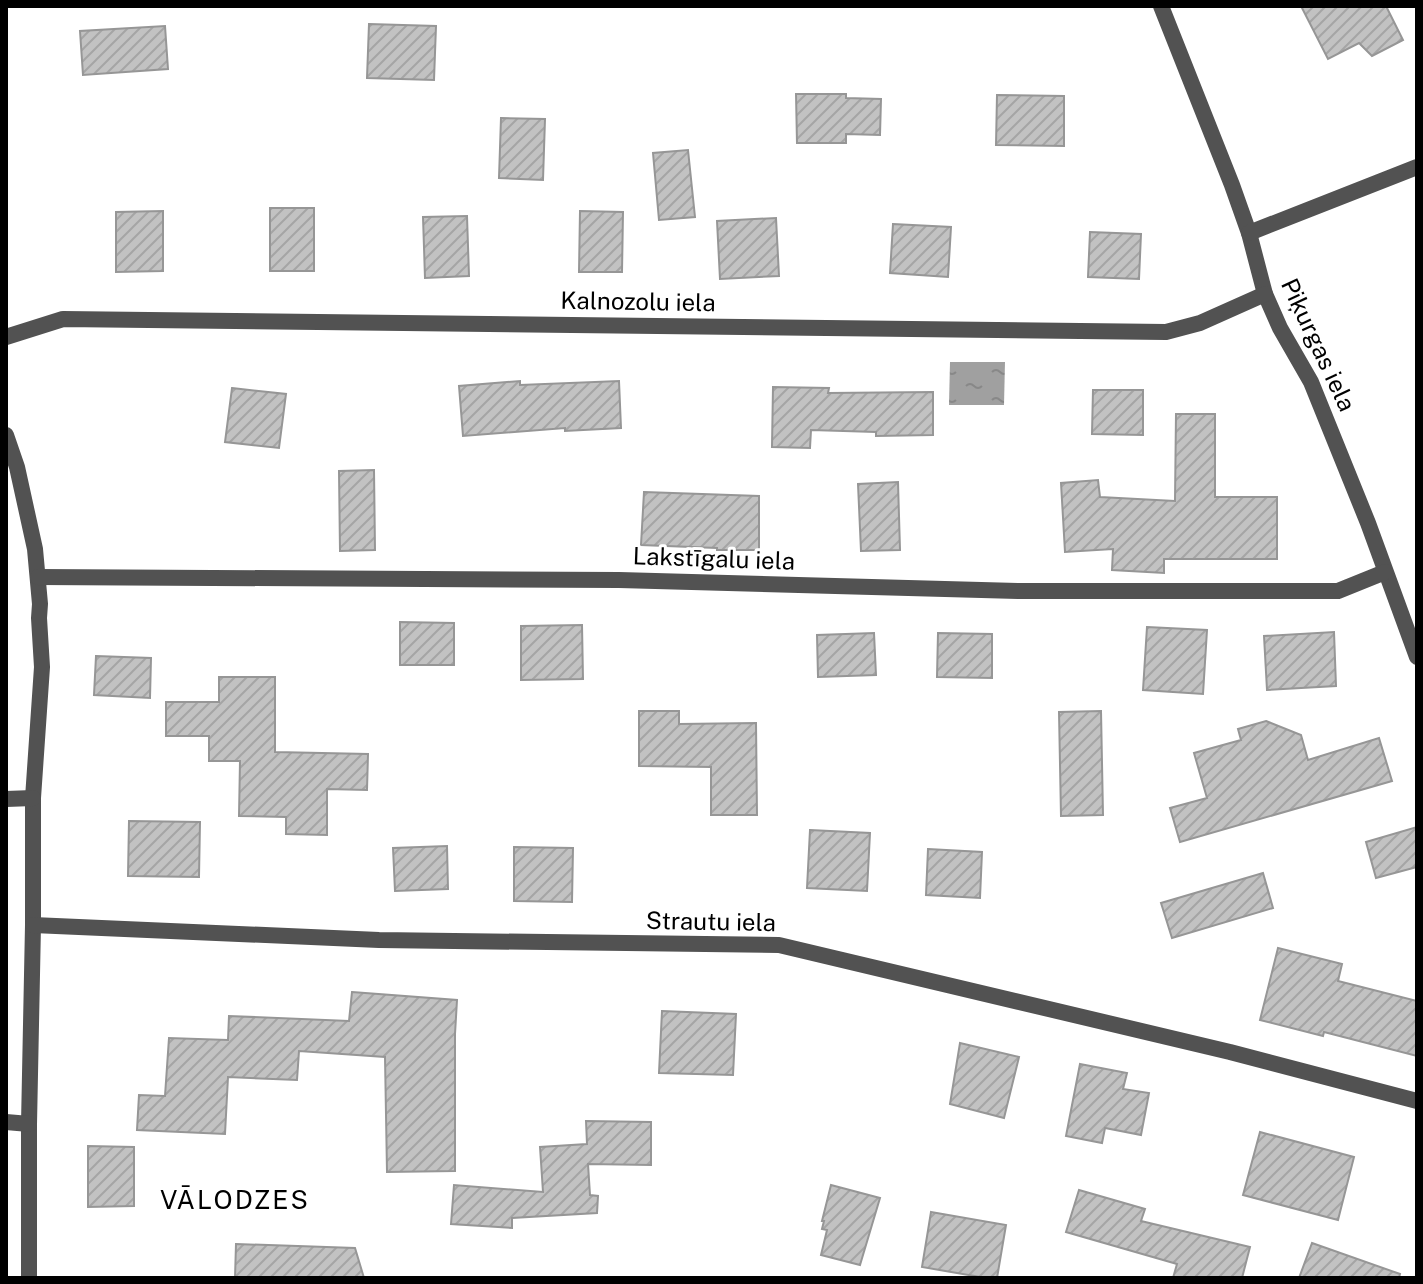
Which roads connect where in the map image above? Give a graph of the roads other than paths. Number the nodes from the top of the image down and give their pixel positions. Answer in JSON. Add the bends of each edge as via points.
{"nodes":[{"id":1,"x":1161,"y":6,"type":"edge"},
{"id":2,"x":1417,"y":167,"type":"edge"},
{"id":3,"x":1249,"y":233,"type":"junction"},
{"id":4,"x":1265,"y":294,"type":"junction"},
{"id":5,"x":6,"y":337,"type":"edge"},
{"id":6,"x":6,"y":435,"type":"edge"},
{"id":7,"x":1385,"y":572,"type":"junction"},
{"id":8,"x":38,"y":577,"type":"junction"},
{"id":9,"x":1417,"y":657,"type":"edge"},
{"id":10,"x":33,"y":798,"type":"junction"},
{"id":11,"x":6,"y":799,"type":"edge"},
{"id":12,"x":33,"y":925,"type":"junction"},
{"id":13,"x":1417,"y":1101,"type":"edge"},
{"id":14,"x":6,"y":1122,"type":"edge"},
{"id":15,"x":29,"y":1124,"type":"junction"},
{"id":16,"x":29,"y":1278,"type":"edge"}],
"edges":[{"from":1,"to":3,"type":"street","name":"Piķurgas iela"},
{"from":2,"to":3,"type":"street"},
{"from":3,"to":4,"type":"street","name":"Piķurgas iela"},
{"from":4,"to":5,"type":"street","name":"Kalnozolu iela","via":[[1166,332],[63,319]]},
{"from":4,"to":7,"type":"street","name":"Piķurgas iela","via":[[1311,382]]},
{"from":6,"to":8,"type":"street"},
{"from":7,"to":8,"type":"street","name":"Lakstīgalu iela","via":[[1338,591]]},
{"from":7,"to":9,"type":"street","name":"Piķurgas iela"},
{"from":8,"to":10,"type":"street","via":[[42,667]]},
{"from":10,"to":11,"type":"street"},
{"from":10,"to":12,"type":"street"},
{"from":12,"to":13,"type":"street","name":"Strautu iela","via":[[393,941],[779,945]]},
{"from":12,"to":15,"type":"street"},
{"from":14,"to":15,"type":"street"},
{"from":15,"to":16,"type":"street"}]}
